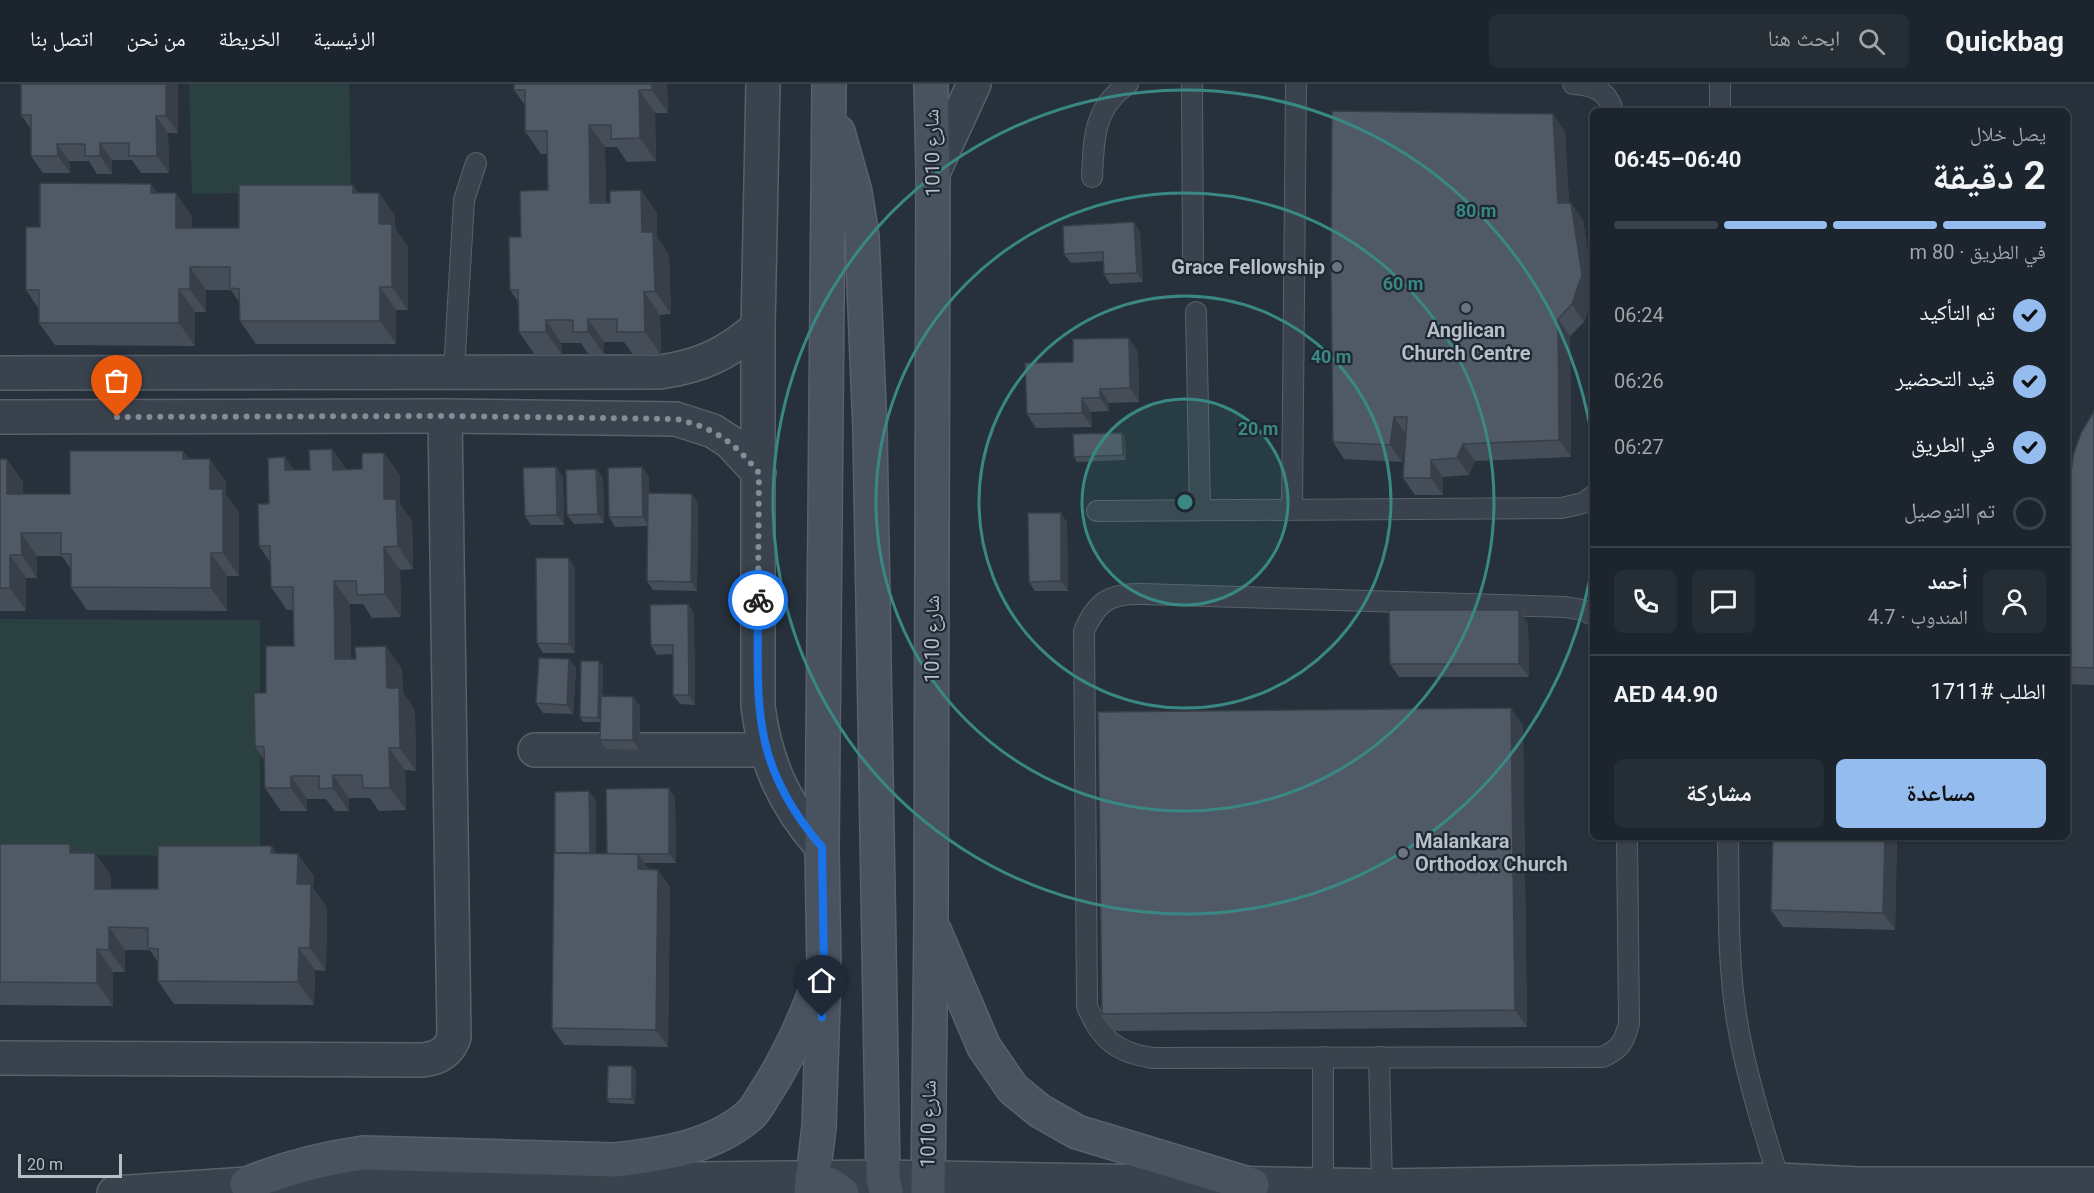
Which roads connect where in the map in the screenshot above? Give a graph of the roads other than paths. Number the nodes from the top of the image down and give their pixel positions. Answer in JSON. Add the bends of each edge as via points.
{"nodes":[{"id":1,"x":763,"y":84,"type":"edge"},
{"id":2,"x":931,"y":84,"type":"edge"},
{"id":3,"x":974,"y":84,"type":"edge"},
{"id":4,"x":1128,"y":84,"type":"edge"},
{"id":5,"x":1192,"y":84,"type":"edge"},
{"id":6,"x":1296,"y":84,"type":"edge"},
{"id":7,"x":1573,"y":84,"type":"edge"},
{"id":8,"x":1720,"y":84,"type":"edge"},
{"id":9,"x":828,"y":95,"type":"edge"},
{"id":10,"x":1612,"y":108,"type":"edge"},
{"id":11,"x":1720,"y":108,"type":"edge"},
{"id":12,"x":476,"y":163,"type":"dead end"},
{"id":13,"x":933,"y":173,"type":"junction"},
{"id":14,"x":1092,"y":177,"type":"dead end"},
{"id":15,"x":1193,"y":261,"type":"dead end"},
{"id":16,"x":1196,"y":312,"type":"dead end"},
{"id":17,"x":758,"y":327,"type":"junction"},
{"id":18,"x":454,"y":371,"type":"junction"},
{"id":19,"x":660,"y":372,"type":"junction"},
{"id":20,"x":0,"y":373,"type":"edge"},
{"id":21,"x":445,"y":416,"type":"junction"},
{"id":22,"x":0,"y":417,"type":"edge"},
{"id":23,"x":659,"y":419,"type":"junction"},
{"id":24,"x":759,"y":473,"type":"junction"},
{"id":25,"x":1590,"y":498,"type":"edge"},
{"id":26,"x":1292,"y":509,"type":"junction"},
{"id":27,"x":1200,"y":510,"type":"junction"},
{"id":28,"x":1097,"y":511,"type":"dead end"},
{"id":29,"x":1590,"y":614,"type":"edge"},
{"id":30,"x":535,"y":750,"type":"dead end"},
{"id":31,"x":765,"y":750,"type":"junction"},
{"id":32,"x":1627,"y":840,"type":"edge"},
{"id":33,"x":1728,"y":840,"type":"edge"},
{"id":34,"x":822,"y":847,"type":"junction"},
{"id":35,"x":931,"y":921,"type":"junction"},
{"id":36,"x":824,"y":972,"type":"junction"},
{"id":37,"x":1323,"y":1057,"type":"junction"},
{"id":38,"x":1379,"y":1057,"type":"junction"},
{"id":39,"x":0,"y":1058,"type":"edge"},
{"id":40,"x":1779,"y":1180,"type":"junction"},
{"id":41,"x":247,"y":1184,"type":"junction"},
{"id":42,"x":2094,"y":1184,"type":"edge"},
{"id":43,"x":885,"y":1185,"type":"edge"},
{"id":44,"x":1252,"y":1185,"type":"junction"},
{"id":45,"x":811,"y":1186,"type":"edge"},
{"id":46,"x":927,"y":1186,"type":"edge"},
{"id":47,"x":1323,"y":1186,"type":"junction"},
{"id":48,"x":1382,"y":1186,"type":"junction"},
{"id":49,"x":114,"y":1193,"type":"edge"},
{"id":50,"x":842,"y":1193,"type":"edge"}],
"edges":[{"from":1,"to":17,"type":"street"},
{"from":2,"to":13,"type":"street","name":"شارع 1010"},
{"from":3,"to":13,"type":"street"},
{"from":4,"to":14,"type":"lane","via":[[1099,116]]},
{"from":5,"to":15,"type":"lane"},
{"from":6,"to":26,"type":"lane"},
{"from":7,"to":10,"type":"lane","via":[[1602,91]]},
{"from":8,"to":11,"type":"lane"},
{"from":9,"to":34,"type":"street"},
{"from":9,"to":43,"type":"street","via":[[853,181],[862,236],[870,442]]},
{"from":12,"to":18,"type":"lane","via":[[464,200]]},
{"from":13,"to":35,"type":"street","name":"شارع 1010"},
{"from":16,"to":27,"type":"lane"},
{"from":17,"to":19,"type":"street","via":[[722,354],[702,363]]},
{"from":17,"to":24,"type":"street"},
{"from":18,"to":19,"type":"street"},
{"from":18,"to":20,"type":"street"},
{"from":19,"to":23,"type":"street","via":[[666,401]]},
{"from":21,"to":22,"type":"street"},
{"from":21,"to":23,"type":"street"},
{"from":21,"to":39,"type":"street","via":[[452,1045],[439,1057],[423,1060]]},
{"from":23,"to":24,"type":"street","via":[[676,419],[713,431],[730,442]]},
{"from":24,"to":31,"type":"street","via":[[758,707]]},
{"from":25,"to":26,"type":"lane","via":[[1562,508]]},
{"from":26,"to":27,"type":"lane"},
{"from":27,"to":28,"type":"lane"},
{"from":29,"to":37,"type":"lane","via":[[1565,607],[1123,594],[1106,601],[1092,614],[1084,632],[1083,651],[1087,1006],[1093,1022],[1104,1037],[1135,1056]]},
{"from":30,"to":31,"type":"street"},
{"from":31,"to":34,"type":"street","via":[[787,802]]},
{"from":32,"to":38,"type":"lane","via":[[1629,1023],[1617,1050],[1603,1057]]},
{"from":33,"to":40,"type":"lane","via":[[1731,971],[1737,1019],[1756,1105]]},
{"from":34,"to":36,"type":"street"},
{"from":35,"to":44,"type":"street","via":[[984,1047],[1012,1089],[1077,1132]]},
{"from":35,"to":46,"type":"street","name":"شارع 1010"},
{"from":36,"to":41,"type":"street","via":[[797,1038],[771,1085],[751,1113],[715,1138],[654,1156],[614,1160],[363,1153],[284,1169]]},
{"from":36,"to":45,"type":"street","via":[[819,1127]]},
{"from":37,"to":38,"type":"lane"},
{"from":37,"to":47,"type":"lane"},
{"from":38,"to":48,"type":"lane"},
{"from":40,"to":42,"type":"street"},
{"from":40,"to":48,"type":"street"},
{"from":41,"to":45,"type":"street"},
{"from":41,"to":49,"type":"street"},
{"from":43,"to":45,"type":"street"},
{"from":43,"to":46,"type":"street"},
{"from":44,"to":46,"type":"street"},
{"from":44,"to":47,"type":"street"},
{"from":45,"to":50,"type":"street","via":[[830,1185]]},
{"from":47,"to":48,"type":"street"}]}
